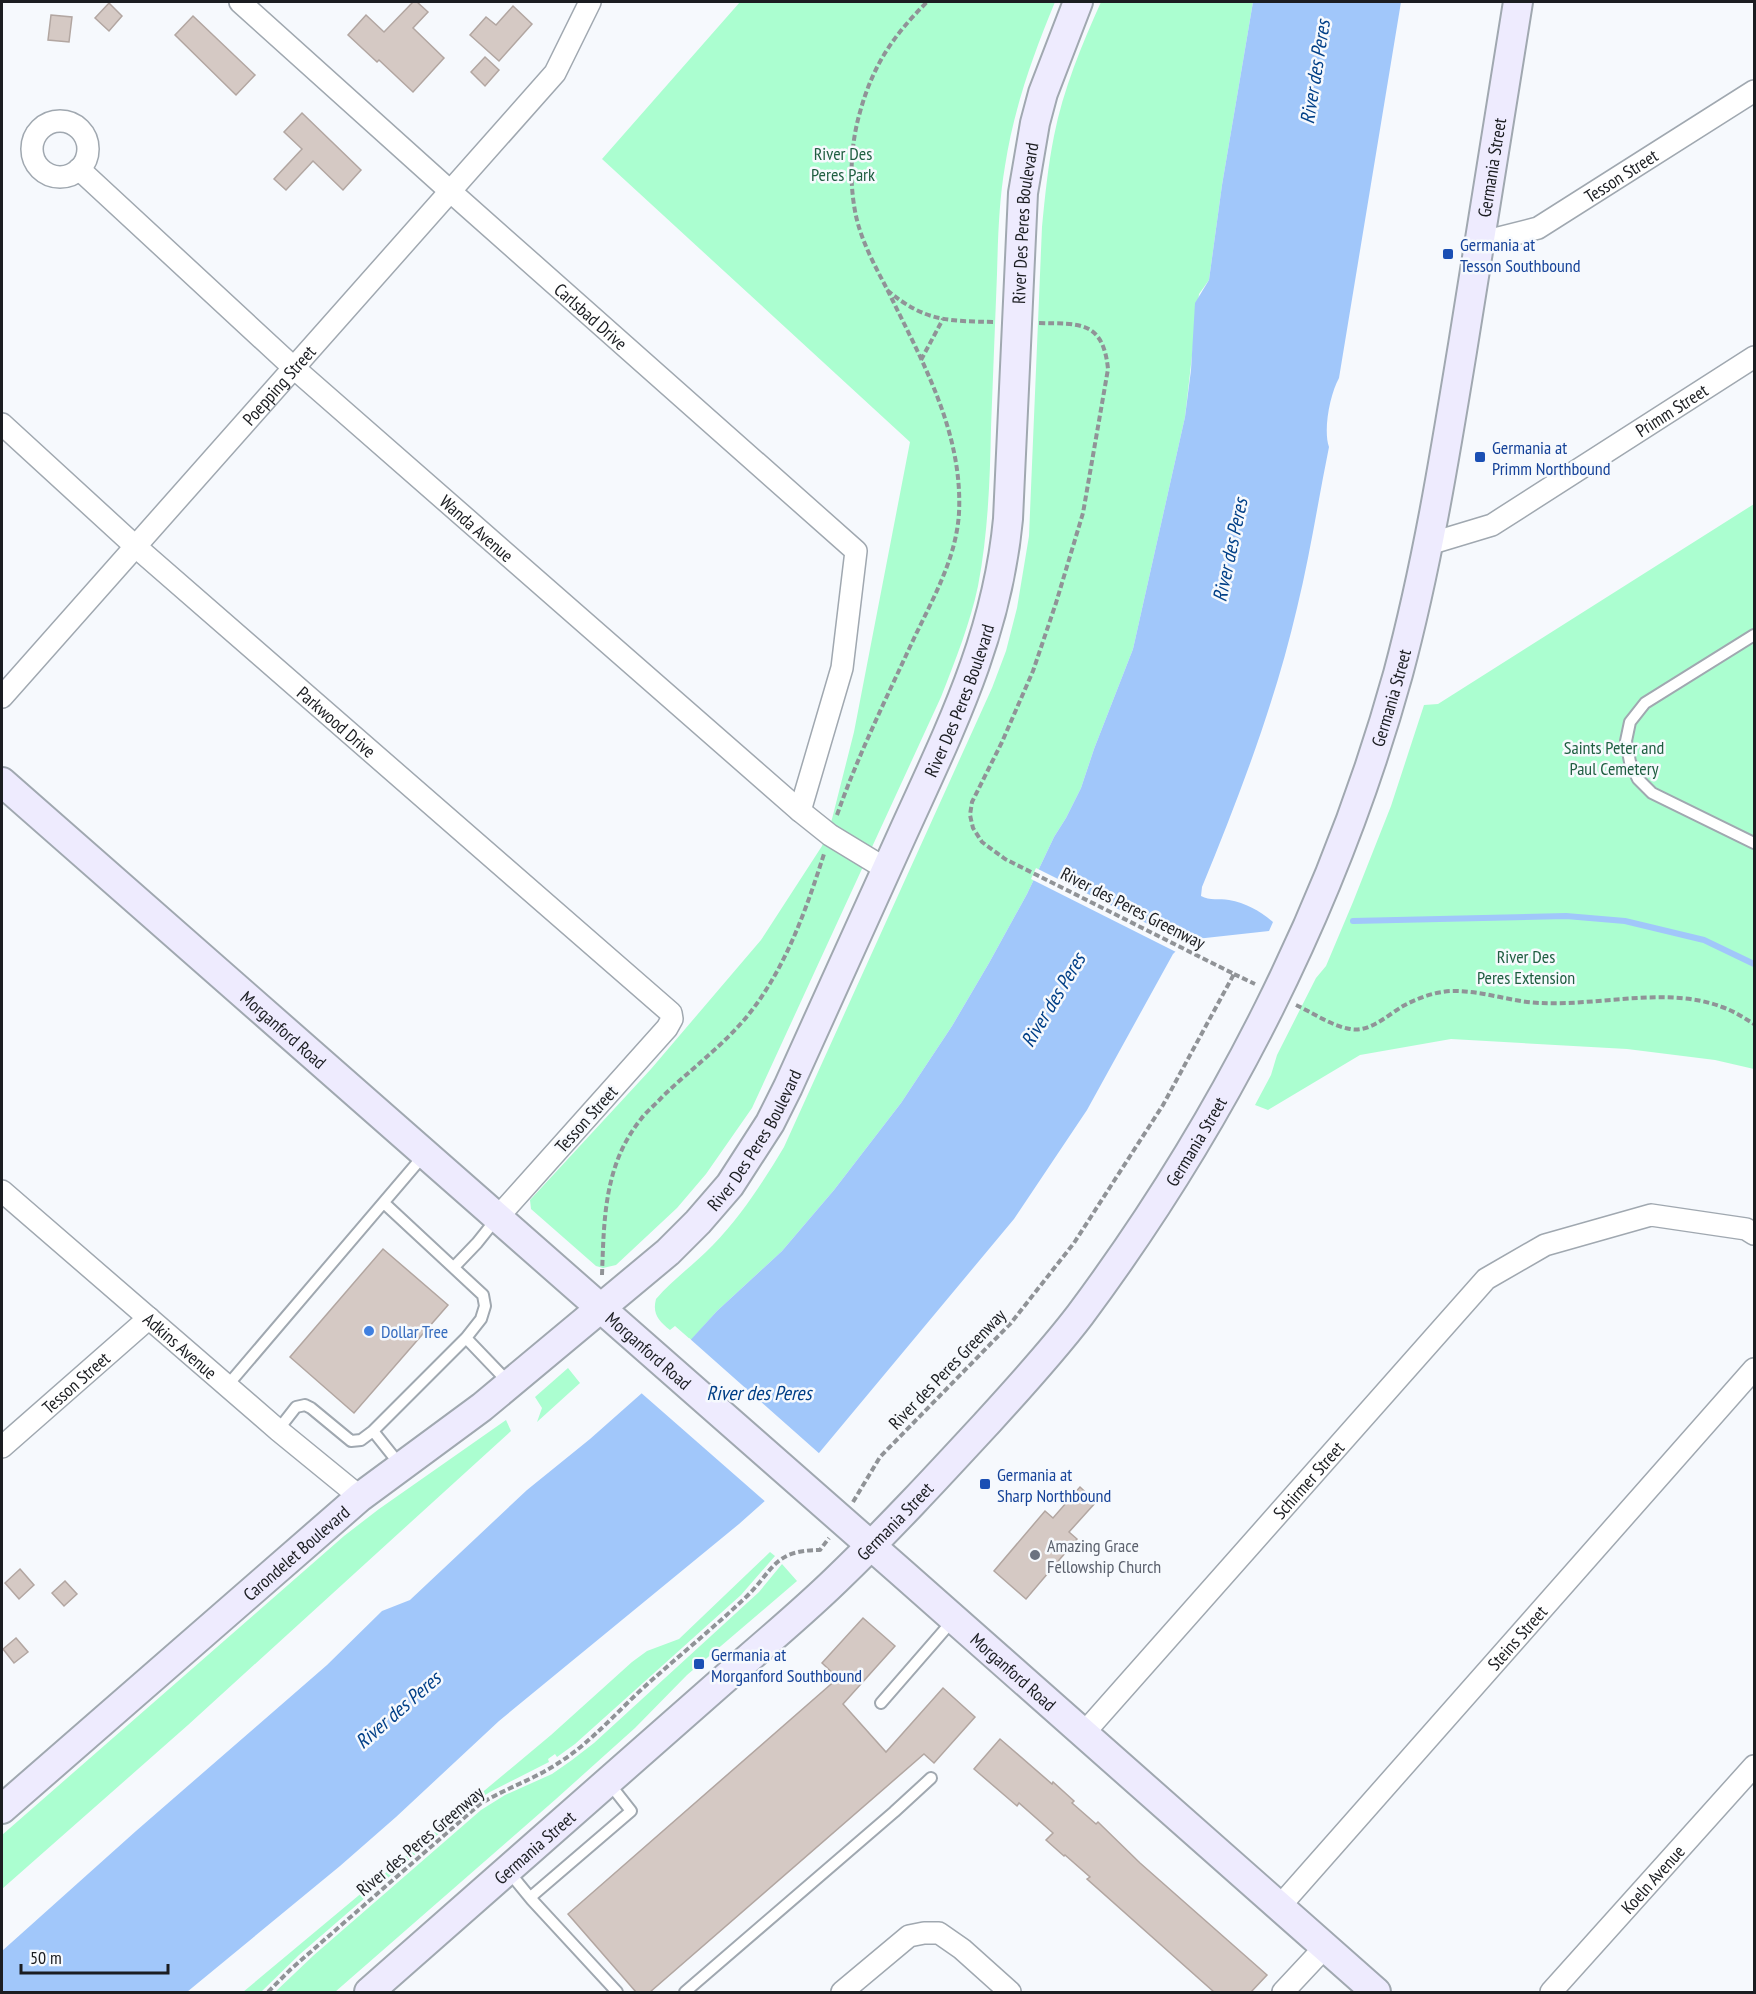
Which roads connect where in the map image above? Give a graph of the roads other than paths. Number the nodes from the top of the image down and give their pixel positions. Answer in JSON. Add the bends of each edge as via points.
{"nodes":[{"id":1,"x":240,"y":2,"type":"edge"},
{"id":2,"x":590,"y":2,"type":"edge"},
{"id":3,"x":1078,"y":2,"type":"edge"},
{"id":4,"x":1518,"y":2,"type":"edge"},
{"id":5,"x":1755,"y":91,"type":"edge"},
{"id":6,"x":79,"y":169,"type":"dead end"},
{"id":7,"x":450,"y":191,"type":"junction"},
{"id":8,"x":1479,"y":243,"type":"junction"},
{"id":9,"x":1755,"y":357,"type":"edge"},
{"id":10,"x":294,"y":368,"type":"junction"},
{"id":11,"x":2,"y":424,"type":"edge"},
{"id":12,"x":1429,"y":544,"type":"junction"},
{"id":13,"x":135,"y":546,"type":"junction"},
{"id":14,"x":1755,"y":635,"type":"edge"},
{"id":15,"x":2,"y":697,"type":"edge"},
{"id":16,"x":2,"y":782,"type":"edge"},
{"id":17,"x":800,"y":811,"type":"junction"},
{"id":18,"x":1755,"y":843,"type":"edge"},
{"id":19,"x":886,"y":869,"type":"junction"},
{"id":20,"x":672,"y":1019,"type":"joint"},
{"id":21,"x":425,"y":1154,"type":"junction"},
{"id":22,"x":2,"y":1191,"type":"edge"},
{"id":23,"x":384,"y":1203,"type":"junction"},
{"id":24,"x":497,"y":1218,"type":"junction"},
{"id":25,"x":1755,"y":1234,"type":"edge"},
{"id":26,"x":454,"y":1267,"type":"junction"},
{"id":27,"x":601,"y":1309,"type":"junction"},
{"id":28,"x":149,"y":1318,"type":"junction"},
{"id":29,"x":466,"y":1338,"type":"junction"},
{"id":30,"x":1755,"y":1369,"type":"edge"},
{"id":31,"x":510,"y":1384,"type":"junction"},
{"id":32,"x":227,"y":1386,"type":"junction"},
{"id":33,"x":278,"y":1430,"type":"junction"},
{"id":34,"x":373,"y":1431,"type":"junction"},
{"id":35,"x":2,"y":1447,"type":"edge"},
{"id":36,"x":402,"y":1466,"type":"junction"},
{"id":37,"x":360,"y":1497,"type":"junction"},
{"id":38,"x":871,"y":1545,"type":"junction"},
{"id":39,"x":955,"y":1619,"type":"junction"},
{"id":40,"x":881,"y":1703,"type":"dead end"},
{"id":41,"x":1084,"y":1733,"type":"junction"},
{"id":42,"x":1755,"y":1766,"type":"edge"},
{"id":43,"x":930,"y":1778,"type":"dead end"},
{"id":44,"x":609,"y":1783,"type":"junction"},
{"id":45,"x":2,"y":1809,"type":"edge"},
{"id":46,"x":508,"y":1871,"type":"junction"},
{"id":47,"x":532,"y":1900,"type":"junction"},
{"id":48,"x":1280,"y":1906,"type":"junction"},
{"id":49,"x":1324,"y":1947,"type":"junction"},
{"id":50,"x":369,"y":1992,"type":"edge"},
{"id":51,"x":617,"y":1992,"type":"edge"},
{"id":52,"x":685,"y":1992,"type":"edge"},
{"id":53,"x":842,"y":1992,"type":"edge"},
{"id":54,"x":1010,"y":1992,"type":"edge"},
{"id":55,"x":1283,"y":1992,"type":"edge"},
{"id":56,"x":1376,"y":1992,"type":"edge"},
{"id":57,"x":1551,"y":1992,"type":"edge"}],
"edges":[{"from":1,"to":7,"type":"street","name":"Carlsbad Drive"},
{"from":2,"to":7,"type":"street","name":"Poepping Street","via":[[555,73]]},
{"from":3,"to":19,"type":"main road","name":"River Des Peres Boulevard","via":[[1043,93],[1025,182],[1008,519],[998,591],[965,693]]},
{"from":4,"to":8,"type":"main road","name":"Germania Street"},
{"from":5,"to":8,"type":"street","name":"Tesson Street","via":[[1538,228]]},
{"from":6,"to":10,"type":"street","name":"Wanda Avenue"},
{"from":7,"to":10,"type":"street","name":"Poepping Street"},
{"from":7,"to":17,"type":"street","name":"Carlsbad Drive","via":[[856,551],[842,668]]},
{"from":8,"to":12,"type":"main road","name":"Germania Street"},
{"from":9,"to":12,"type":"street","name":"Primm Street","via":[[1492,525]]},
{"from":10,"to":13,"type":"street","name":"Poepping Street"},
{"from":10,"to":17,"type":"street","name":"Wanda Avenue"},
{"from":11,"to":13,"type":"street","name":"Parkwood Drive"},
{"from":12,"to":38,"type":"main road","name":"Germania Street","via":[[1397,678],[1347,830],[1280,986],[1224,1093],[1142,1226],[1078,1317],[998,1410]]},
{"from":13,"to":15,"type":"street","name":"Poepping Street"},
{"from":13,"to":20,"type":"street","name":"Parkwood Drive","via":[[668,1009]]},
{"from":14,"to":18,"type":"lane","via":[[1645,703],[1630,722],[1626,741],[1638,779],[1652,793]]},
{"from":16,"to":21,"type":"main road","name":"Morganford Road"},
{"from":17,"to":19,"type":"street","name":"Wanda Avenue","via":[[830,835]]},
{"from":19,"to":27,"type":"main road","name":"River Des Peres Boulevard","via":[[760,1141],[698,1222]]},
{"from":20,"to":24,"type":"street","name":"Tesson Street"},
{"from":21,"to":23,"type":"lane"},
{"from":21,"to":24,"type":"main road","name":"Morganford Road"},
{"from":22,"to":28,"type":"street","name":"Adkins Avenue"},
{"from":23,"to":26,"type":"lane"},
{"from":23,"to":32,"type":"lane"},
{"from":24,"to":26,"type":"lane"},
{"from":24,"to":27,"type":"main road","name":"Morganford Road"},
{"from":25,"to":41,"type":"street","name":"Schirmer Street","via":[[1746,1228],[1651,1215],[1545,1245],[1486,1279]]},
{"from":26,"to":29,"type":"lane","via":[[483,1295],[485,1306]]},
{"from":27,"to":31,"type":"main road","name":"Carondelet Boulevard"},
{"from":27,"to":38,"type":"main road","name":"Morganford Road"},
{"from":28,"to":32,"type":"street","name":"Adkins Avenue"},
{"from":28,"to":35,"type":"street","name":"Tesson Street"},
{"from":29,"to":31,"type":"lane"},
{"from":29,"to":34,"type":"lane"},
{"from":30,"to":48,"type":"street","name":"Steins Street"},
{"from":31,"to":36,"type":"main road","name":"Carondelet Boulevard"},
{"from":32,"to":33,"type":"street","name":"Adkins Avenue"},
{"from":33,"to":34,"type":"lane","via":[[296,1407],[305,1405],[351,1441],[361,1440]]},
{"from":33,"to":37,"type":"street","name":"Adkins Avenue"},
{"from":34,"to":36,"type":"lane"},
{"from":36,"to":37,"type":"main road","name":"Carondelet Boulevard"},
{"from":37,"to":45,"type":"main road","name":"Carondelet Boulevard"},
{"from":38,"to":39,"type":"main road","name":"Morganford Road"},
{"from":38,"to":44,"type":"main road","name":"Germania Street"},
{"from":39,"to":40,"type":"lane"},
{"from":39,"to":41,"type":"main road","name":"Morganford Road"},
{"from":41,"to":48,"type":"main road","name":"Morganford Road"},
{"from":42,"to":57,"type":"street","name":"Koeln Avenue"},
{"from":43,"to":52,"type":"lane"},
{"from":44,"to":46,"type":"main road","name":"Germania Street"},
{"from":44,"to":47,"type":"lane","via":[[631,1811],[533,1895]]},
{"from":46,"to":47,"type":"lane"},
{"from":46,"to":50,"type":"main road","name":"Germania Street"},
{"from":47,"to":51,"type":"lane"},
{"from":48,"to":49,"type":"main road","name":"Morganford Road"},
{"from":49,"to":55,"type":"street"},
{"from":49,"to":56,"type":"main road","name":"Morganford Road"},
{"from":53,"to":54,"type":"street","via":[[909,1936],[939,1933]]}]}
